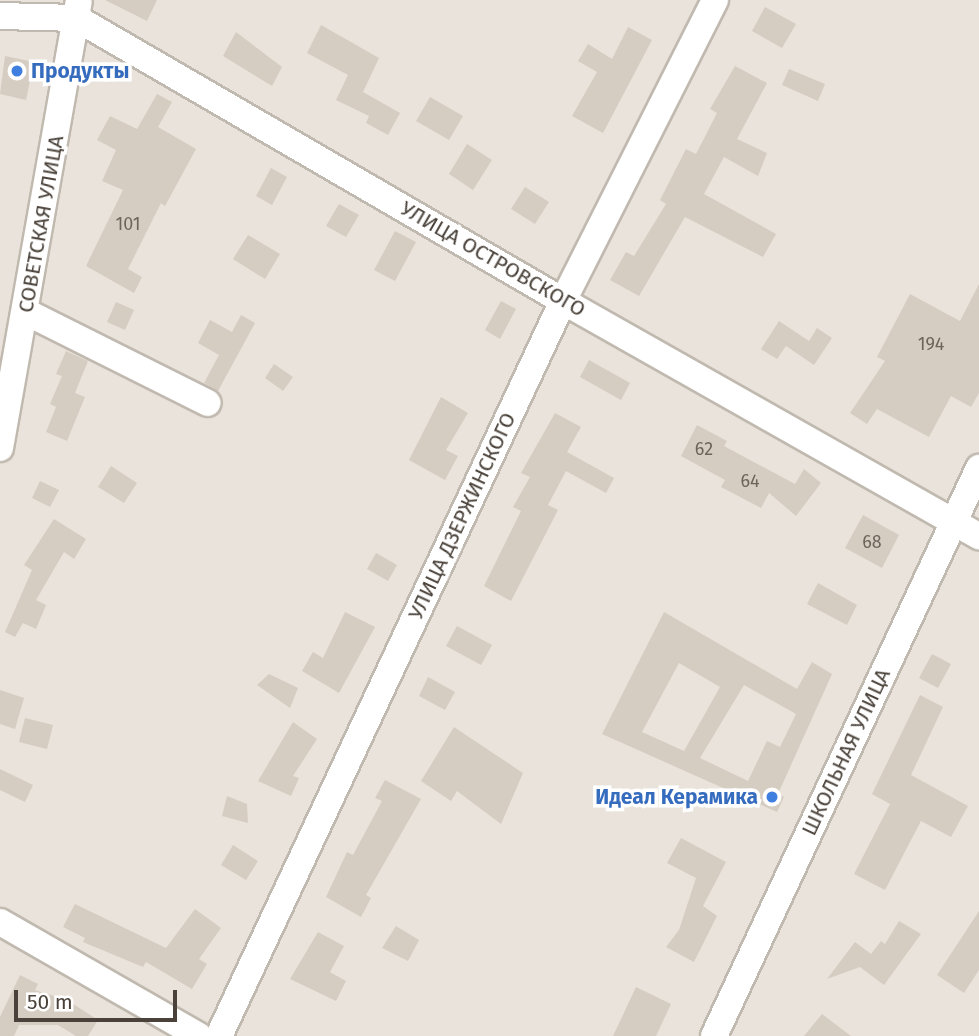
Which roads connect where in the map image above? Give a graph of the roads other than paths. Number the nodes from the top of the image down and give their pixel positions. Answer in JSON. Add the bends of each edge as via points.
{"nodes":[{"id":1,"x":715,"y":0,"type":"edge"},
{"id":2,"x":78,"y":9,"type":"edge"},
{"id":3,"x":0,"y":16,"type":"edge"},
{"id":4,"x":562,"y":301,"type":"junction"},
{"id":5,"x":26,"y":312,"type":"junction"},
{"id":6,"x":208,"y":403,"type":"dead end"},
{"id":7,"x":0,"y":449,"type":"edge"},
{"id":8,"x":979,"y":468,"type":"edge"},
{"id":9,"x":954,"y":521,"type":"junction"},
{"id":10,"x":979,"y":536,"type":"edge"},
{"id":11,"x":0,"y":922,"type":"edge"},
{"id":12,"x":199,"y":1036,"type":"edge"},
{"id":13,"x":219,"y":1036,"type":"edge"},
{"id":14,"x":714,"y":1036,"type":"edge"}],
"edges":[{"from":1,"to":4,"type":"street","name":"УЛИЦА ДЗЕРЖИНСКОГО"},
{"from":2,"to":3,"type":"street","name":"УЛИЦА ОСТРОВСКОГО"},
{"from":2,"to":4,"type":"street","name":"УЛИЦА ОСТРОВСКОГО"},
{"from":2,"to":5,"type":"street","name":"СОВЕТСКАЯ УЛИЦА"},
{"from":4,"to":9,"type":"street","name":"УЛИЦА ОСТРОВСКОГО"},
{"from":4,"to":13,"type":"street","name":"УЛИЦА ДЗЕРЖИНСКОГО"},
{"from":5,"to":6,"type":"street"},
{"from":5,"to":7,"type":"street","name":"СОВЕТСКАЯ УЛИЦА"},
{"from":8,"to":9,"type":"street","name":"ШКОЛЬНАЯ УЛИЦА"},
{"from":9,"to":10,"type":"street","name":"УЛИЦА ОСТРОВСКОГО"},
{"from":9,"to":14,"type":"street","name":"ШКОЛЬНАЯ УЛИЦА"},
{"from":11,"to":12,"type":"street"}]}
